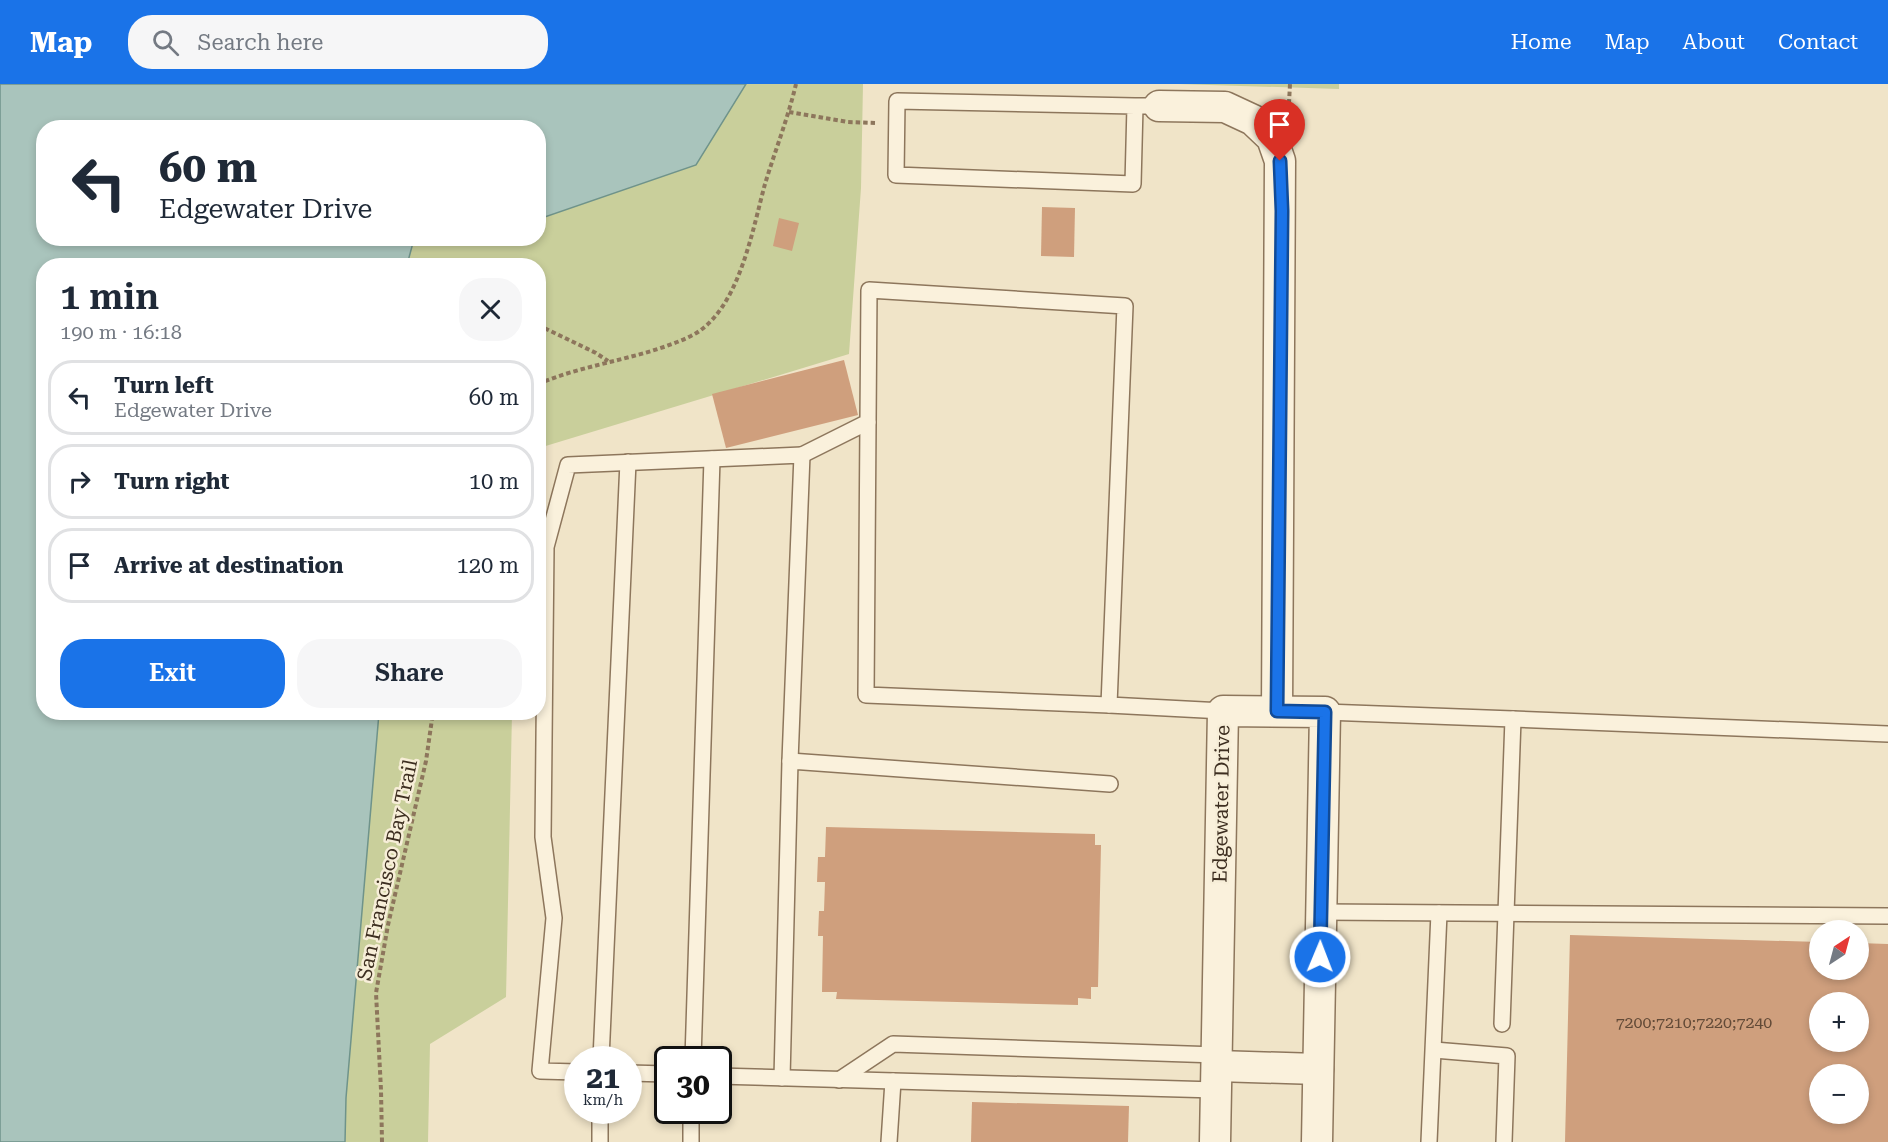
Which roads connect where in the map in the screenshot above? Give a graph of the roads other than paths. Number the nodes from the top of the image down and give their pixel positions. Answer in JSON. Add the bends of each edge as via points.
{"nodes":[{"id":1,"x":1147,"y":106,"type":"junction"},
{"id":2,"x":868,"y":422,"type":"junction"},
{"id":3,"x":802,"y":455,"type":"junction"},
{"id":4,"x":712,"y":459,"type":"junction"},
{"id":5,"x":628,"y":462,"type":"junction"},
{"id":6,"x":546,"y":547,"type":"edge"},
{"id":7,"x":1109,"y":705,"type":"junction"},
{"id":8,"x":1223,"y":711,"type":"junction"},
{"id":9,"x":1277,"y":711,"type":"junction"},
{"id":10,"x":1325,"y":712,"type":"junction"},
{"id":11,"x":1513,"y":719,"type":"junction"},
{"id":12,"x":544,"y":720,"type":"edge"},
{"id":13,"x":1888,"y":734,"type":"edge"},
{"id":14,"x":790,"y":761,"type":"junction"},
{"id":15,"x":1110,"y":784,"type":"dead end"},
{"id":16,"x":1321,"y":912,"type":"junction"},
{"id":17,"x":1438,"y":912,"type":"junction"},
{"id":18,"x":1507,"y":914,"type":"junction"},
{"id":19,"x":1888,"y":916,"type":"edge"},
{"id":20,"x":1502,"y":1024,"type":"dead end"},
{"id":21,"x":602,"y":1046,"type":"edge"},
{"id":22,"x":693,"y":1046,"type":"edge"},
{"id":23,"x":1434,"y":1050,"type":"junction"},
{"id":24,"x":1318,"y":1068,"type":"junction"},
{"id":25,"x":1216,"y":1070,"type":"junction"},
{"id":26,"x":564,"y":1072,"type":"edge"},
{"id":27,"x":732,"y":1076,"type":"edge"},
{"id":28,"x":782,"y":1078,"type":"junction"},
{"id":29,"x":839,"y":1080,"type":"junction"},
{"id":30,"x":893,"y":1081,"type":"junction"},
{"id":31,"x":600,"y":1124,"type":"edge"},
{"id":32,"x":691,"y":1124,"type":"edge"},
{"id":33,"x":600,"y":1142,"type":"edge"},
{"id":34,"x":691,"y":1142,"type":"edge"},
{"id":35,"x":889,"y":1142,"type":"edge"},
{"id":36,"x":1215,"y":1142,"type":"edge"},
{"id":37,"x":1317,"y":1142,"type":"edge"},
{"id":38,"x":1429,"y":1142,"type":"edge"},
{"id":39,"x":1504,"y":1142,"type":"edge"}],
"edges":[{"from":1,"to":1,"type":"lane","via":[[897,101],[896,175],[1133,184]]},
{"from":1,"to":9,"type":"street","via":[[1225,107],[1235,111],[1253,120],[1272,138],[1280,161]]},
{"from":2,"to":3,"type":"lane"},
{"from":2,"to":7,"type":"lane","via":[[866,695]]},
{"from":2,"to":7,"type":"lane","via":[[869,290],[1125,306]]},
{"from":3,"to":4,"type":"lane"},
{"from":3,"to":14,"type":"lane"},
{"from":4,"to":5,"type":"lane"},
{"from":4,"to":22,"type":"lane"},
{"from":5,"to":6,"type":"lane","via":[[568,465]]},
{"from":5,"to":21,"type":"lane"},
{"from":7,"to":8,"type":"lane"},
{"from":8,"to":9,"type":"street","name":"Edgewater Drive"},
{"from":8,"to":25,"type":"street","name":"Edgewater Drive"},
{"from":9,"to":10,"type":"street","name":"Edgewater Drive"},
{"from":10,"to":11,"type":"lane"},
{"from":10,"to":16,"type":"street"},
{"from":11,"to":13,"type":"lane"},
{"from":11,"to":18,"type":"lane"},
{"from":12,"to":26,"type":"lane","via":[[543,837],[554,918],[540,1071]]},
{"from":14,"to":15,"type":"lane"},
{"from":14,"to":28,"type":"lane"},
{"from":16,"to":17,"type":"lane"},
{"from":16,"to":24,"type":"street"},
{"from":17,"to":18,"type":"lane"},
{"from":17,"to":23,"type":"lane"},
{"from":18,"to":19,"type":"lane"},
{"from":18,"to":20,"type":"lane"},
{"from":23,"to":38,"type":"lane"},
{"from":23,"to":39,"type":"lane","via":[[1507,1056]]},
{"from":24,"to":25,"type":"street"},
{"from":24,"to":37,"type":"street"},
{"from":25,"to":29,"type":"lane","via":[[893,1044]]},
{"from":25,"to":30,"type":"lane"},
{"from":25,"to":36,"type":"street","name":"Edgewater Drive"},
{"from":27,"to":28,"type":"lane"},
{"from":28,"to":29,"type":"lane"},
{"from":29,"to":30,"type":"lane"},
{"from":30,"to":35,"type":"lane"},
{"from":31,"to":33,"type":"lane"},
{"from":32,"to":34,"type":"lane"}]}
